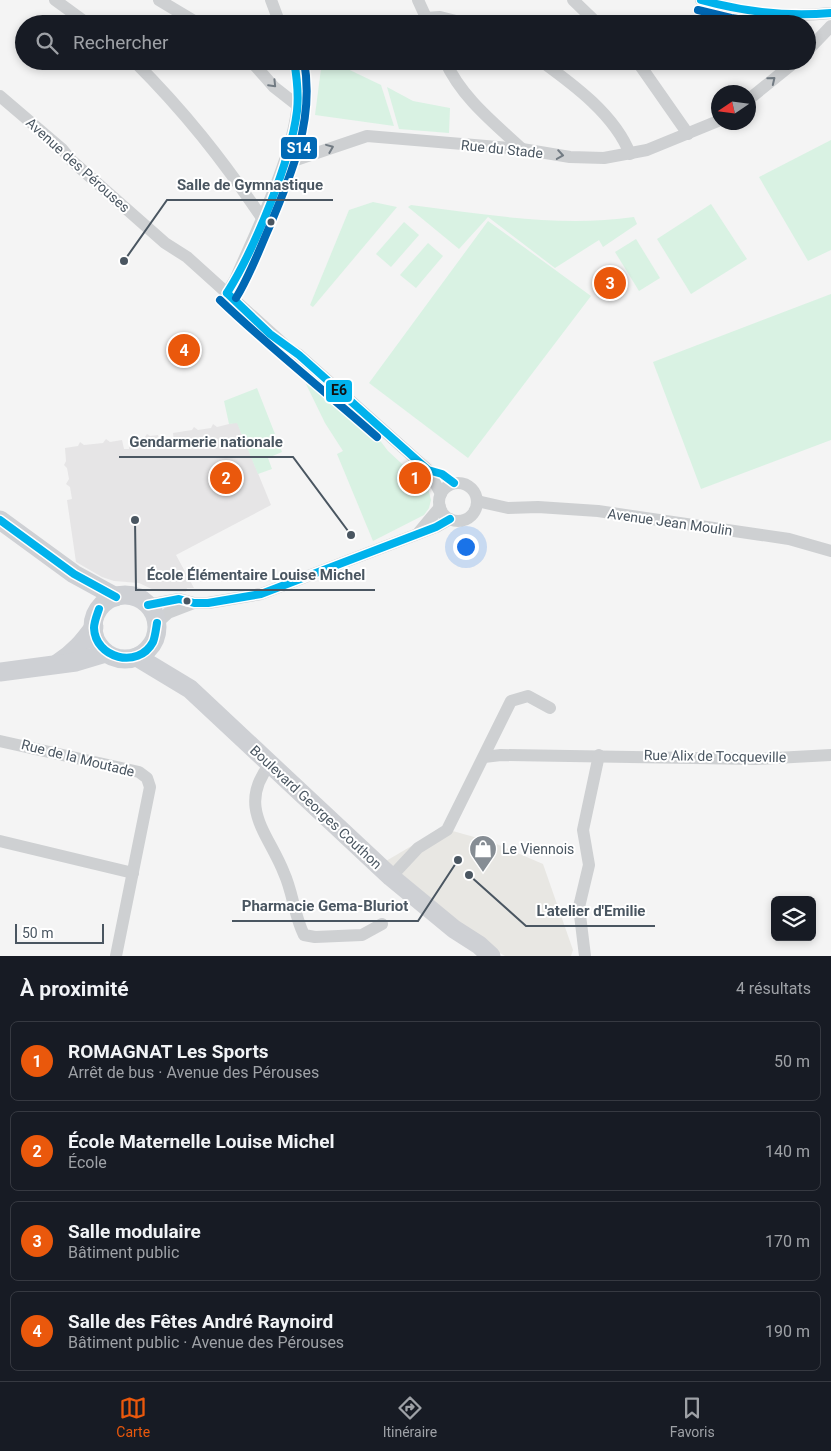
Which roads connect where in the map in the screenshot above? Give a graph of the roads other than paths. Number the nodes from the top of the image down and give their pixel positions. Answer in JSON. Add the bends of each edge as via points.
{"nodes":[{"id":1,"x":55,"y":0,"type":"edge"},
{"id":2,"x":159,"y":0,"type":"edge"},
{"id":3,"x":271,"y":0,"type":"edge"},
{"id":4,"x":418,"y":0,"type":"edge"},
{"id":5,"x":573,"y":0,"type":"edge"},
{"id":6,"x":700,"y":0,"type":"edge"},
{"id":7,"x":831,"y":14,"type":"edge"},
{"id":8,"x":76,"y":15,"type":"edge"},
{"id":9,"x":184,"y":15,"type":"edge"},
{"id":10,"x":277,"y":15,"type":"edge"},
{"id":11,"x":424,"y":15,"type":"edge"},
{"id":12,"x":589,"y":15,"type":"edge"},
{"id":13,"x":831,"y":26,"type":"edge"},
{"id":14,"x":816,"y":42,"type":"edge"},
{"id":15,"x":143,"y":70,"type":"edge"},
{"id":16,"x":259,"y":70,"type":"edge"},
{"id":17,"x":296,"y":70,"type":"edge"},
{"id":18,"x":449,"y":70,"type":"edge"},
{"id":19,"x":553,"y":70,"type":"edge"},
{"id":20,"x":643,"y":70,"type":"edge"},
{"id":21,"x":785,"y":70,"type":"edge"},
{"id":22,"x":756,"y":94,"type":"edge"},
{"id":23,"x":0,"y":96,"type":"edge"},
{"id":24,"x":297,"y":105,"type":"junction"},
{"id":25,"x":711,"y":124,"type":"edge"},
{"id":26,"x":688,"y":134,"type":"junction"},
{"id":27,"x":522,"y":149,"type":"junction"},
{"id":28,"x":630,"y":154,"type":"junction"},
{"id":29,"x":284,"y":164,"type":"junction"},
{"id":30,"x":262,"y":218,"type":"junction"},
{"id":31,"x":227,"y":293,"type":"junction"},
{"id":32,"x":428,"y":470,"type":"junction"},
{"id":33,"x":454,"y":483,"type":"junction"},
{"id":34,"x":440,"y":500,"type":"junction"},
{"id":35,"x":477,"y":500,"type":"junction"},
{"id":36,"x":508,"y":508,"type":"junction"},
{"id":37,"x":470,"y":517,"type":"junction"},
{"id":38,"x":450,"y":519,"type":"junction"},
{"id":39,"x":0,"y":520,"type":"edge"},
{"id":40,"x":417,"y":534,"type":"junction"},
{"id":41,"x":831,"y":551,"type":"edge"},
{"id":42,"x":74,"y":574,"type":"junction"},
{"id":43,"x":116,"y":597,"type":"junction"},
{"id":44,"x":194,"y":603,"type":"junction"},
{"id":45,"x":148,"y":605,"type":"junction"},
{"id":46,"x":96,"y":618,"type":"junction"},
{"id":47,"x":157,"y":623,"type":"junction"},
{"id":48,"x":153,"y":643,"type":"junction"},
{"id":49,"x":106,"y":653,"type":"junction"},
{"id":50,"x":137,"y":657,"type":"junction"},
{"id":51,"x":54,"y":665,"type":"junction"},
{"id":52,"x":0,"y":672,"type":"edge"},
{"id":53,"x":180,"y":682,"type":"junction"},
{"id":54,"x":550,"y":708,"type":"dead end"},
{"id":55,"x":0,"y":741,"type":"edge"},
{"id":56,"x":599,"y":755,"type":"junction"},
{"id":57,"x":831,"y":755,"type":"edge"},
{"id":58,"x":484,"y":757,"type":"junction"},
{"id":59,"x":270,"y":764,"type":"junction"},
{"id":60,"x":0,"y":841,"type":"edge"},
{"id":61,"x":133,"y":873,"type":"junction"},
{"id":62,"x":392,"y":878,"type":"junction"},
{"id":63,"x":382,"y":924,"type":"dead end"},
{"id":64,"x":454,"y":929,"type":"junction"},
{"id":65,"x":473,"y":953,"type":"edge"},
{"id":66,"x":116,"y":956,"type":"edge"},
{"id":67,"x":491,"y":956,"type":"edge"},
{"id":68,"x":585,"y":956,"type":"edge"}],
"edges":[{"from":1,"to":8,"type":"street"},
{"from":2,"to":9,"type":"street"},
{"from":3,"to":10,"type":"street"},
{"from":4,"to":11,"type":"street"},
{"from":5,"to":12,"type":"street"},
{"from":6,"to":7,"type":"street","via":[[758,13]]},
{"from":13,"to":14,"type":"street"},
{"from":15,"to":30,"type":"street","via":[[213,147]]},
{"from":16,"to":24,"type":"street","one_way":true},
{"from":17,"to":24,"type":"street"},
{"from":18,"to":27,"type":"street","via":[[474,105]]},
{"from":19,"to":28,"type":"street","via":[[600,111],[625,140]]},
{"from":20,"to":26,"type":"street"},
{"from":22,"to":21,"type":"street","one_way":true},
{"from":23,"to":31,"type":"street","name":"Avenue des Pérouses","via":[[165,243],[187,257]]},
{"from":24,"to":29,"type":"street"},
{"from":25,"to":26,"type":"street","name":"Rue du Stade"},
{"from":26,"to":28,"type":"street","name":"Rue du Stade"},
{"from":27,"to":28,"type":"street","name":"Rue du Stade","one_way":true,"via":[[570,157],[604,158]]},
{"from":29,"to":27,"type":"street","name":"Rue du Stade","one_way":true,"via":[[367,136]]},
{"from":29,"to":30,"type":"street"},
{"from":30,"to":31,"type":"street"},
{"from":31,"to":32,"type":"street","name":"Avenue des Pérouses"},
{"from":32,"to":33,"type":"street","name":"Avenue des Pérouses","via":[[442,474]]},
{"from":32,"to":34,"type":"street","name":"Avenue des Pérouses"},
{"from":33,"to":34,"type":"street","via":[[444,489]]},
{"from":33,"to":35,"type":"street","via":[[467,485]]},
{"from":34,"to":38,"type":"street"},
{"from":34,"to":40,"type":"street"},
{"from":35,"to":36,"type":"street","name":"Avenue Jean Moulin"},
{"from":35,"to":37,"type":"street","via":[[476,510]]},
{"from":36,"to":37,"type":"street","name":"Avenue Jean Moulin"},
{"from":36,"to":41,"type":"street","name":"Avenue Jean Moulin","via":[[598,511],[789,539]]},
{"from":37,"to":38,"type":"street","via":[[457,521]]},
{"from":38,"to":40,"type":"street"},
{"from":39,"to":42,"type":"main road"},
{"from":40,"to":44,"type":"street","via":[[276,590],[231,600]]},
{"from":42,"to":43,"type":"main road"},
{"from":42,"to":46,"type":"main road"},
{"from":43,"to":45,"type":"main road","via":[[133,596]]},
{"from":43,"to":46,"type":"main road","via":[[106,602]]},
{"from":44,"to":45,"type":"street","via":[[179,599]]},
{"from":44,"to":47,"type":"street","via":[[168,613]]},
{"from":45,"to":47,"type":"main road"},
{"from":46,"to":49,"type":"main road","via":[[99,646]]},
{"from":46,"to":51,"type":"main road","via":[[83,642],[70,656]]},
{"from":47,"to":48,"type":"main road"},
{"from":48,"to":50,"type":"main road"},
{"from":48,"to":53,"type":"main road","name":"Boulevard Georges Couthon"},
{"from":49,"to":50,"type":"main road","via":[[116,658]]},
{"from":49,"to":51,"type":"main road"},
{"from":50,"to":53,"type":"main road","name":"Boulevard Georges Couthon"},
{"from":51,"to":52,"type":"main road"},
{"from":53,"to":59,"type":"main road","name":"Boulevard Georges Couthon"},
{"from":54,"to":58,"type":"street","via":[[528,696],[511,701]]},
{"from":55,"to":61,"type":"street","name":"Rue de la Moutade","via":[[139,772],[147,778],[150,787]]},
{"from":56,"to":57,"type":"street","name":"Rue Alix de Tocqueville","via":[[756,759]]},
{"from":56,"to":58,"type":"street","name":"Rue Alix de Tocqueville"},
{"from":56,"to":68,"type":"street","via":[[583,830],[589,865],[579,907]]},
{"from":58,"to":62,"type":"street","via":[[447,830],[418,848]]},
{"from":59,"to":62,"type":"main road","name":"Boulevard Georges Couthon"},
{"from":59,"to":63,"type":"street","via":[[260,780],[255,801],[257,821],[284,871],[296,920],[304,935],[362,934]]},
{"from":60,"to":61,"type":"street"},
{"from":61,"to":66,"type":"street","name":"Rue de la Moutade"},
{"from":62,"to":64,"type":"main road","name":"Boulevard Georges Couthon"},
{"from":64,"to":65,"type":"main road","name":"Boulevard Georges Couthon"},
{"from":64,"to":67,"type":"main road","name":"Boulevard Georges Couthon"}]}
